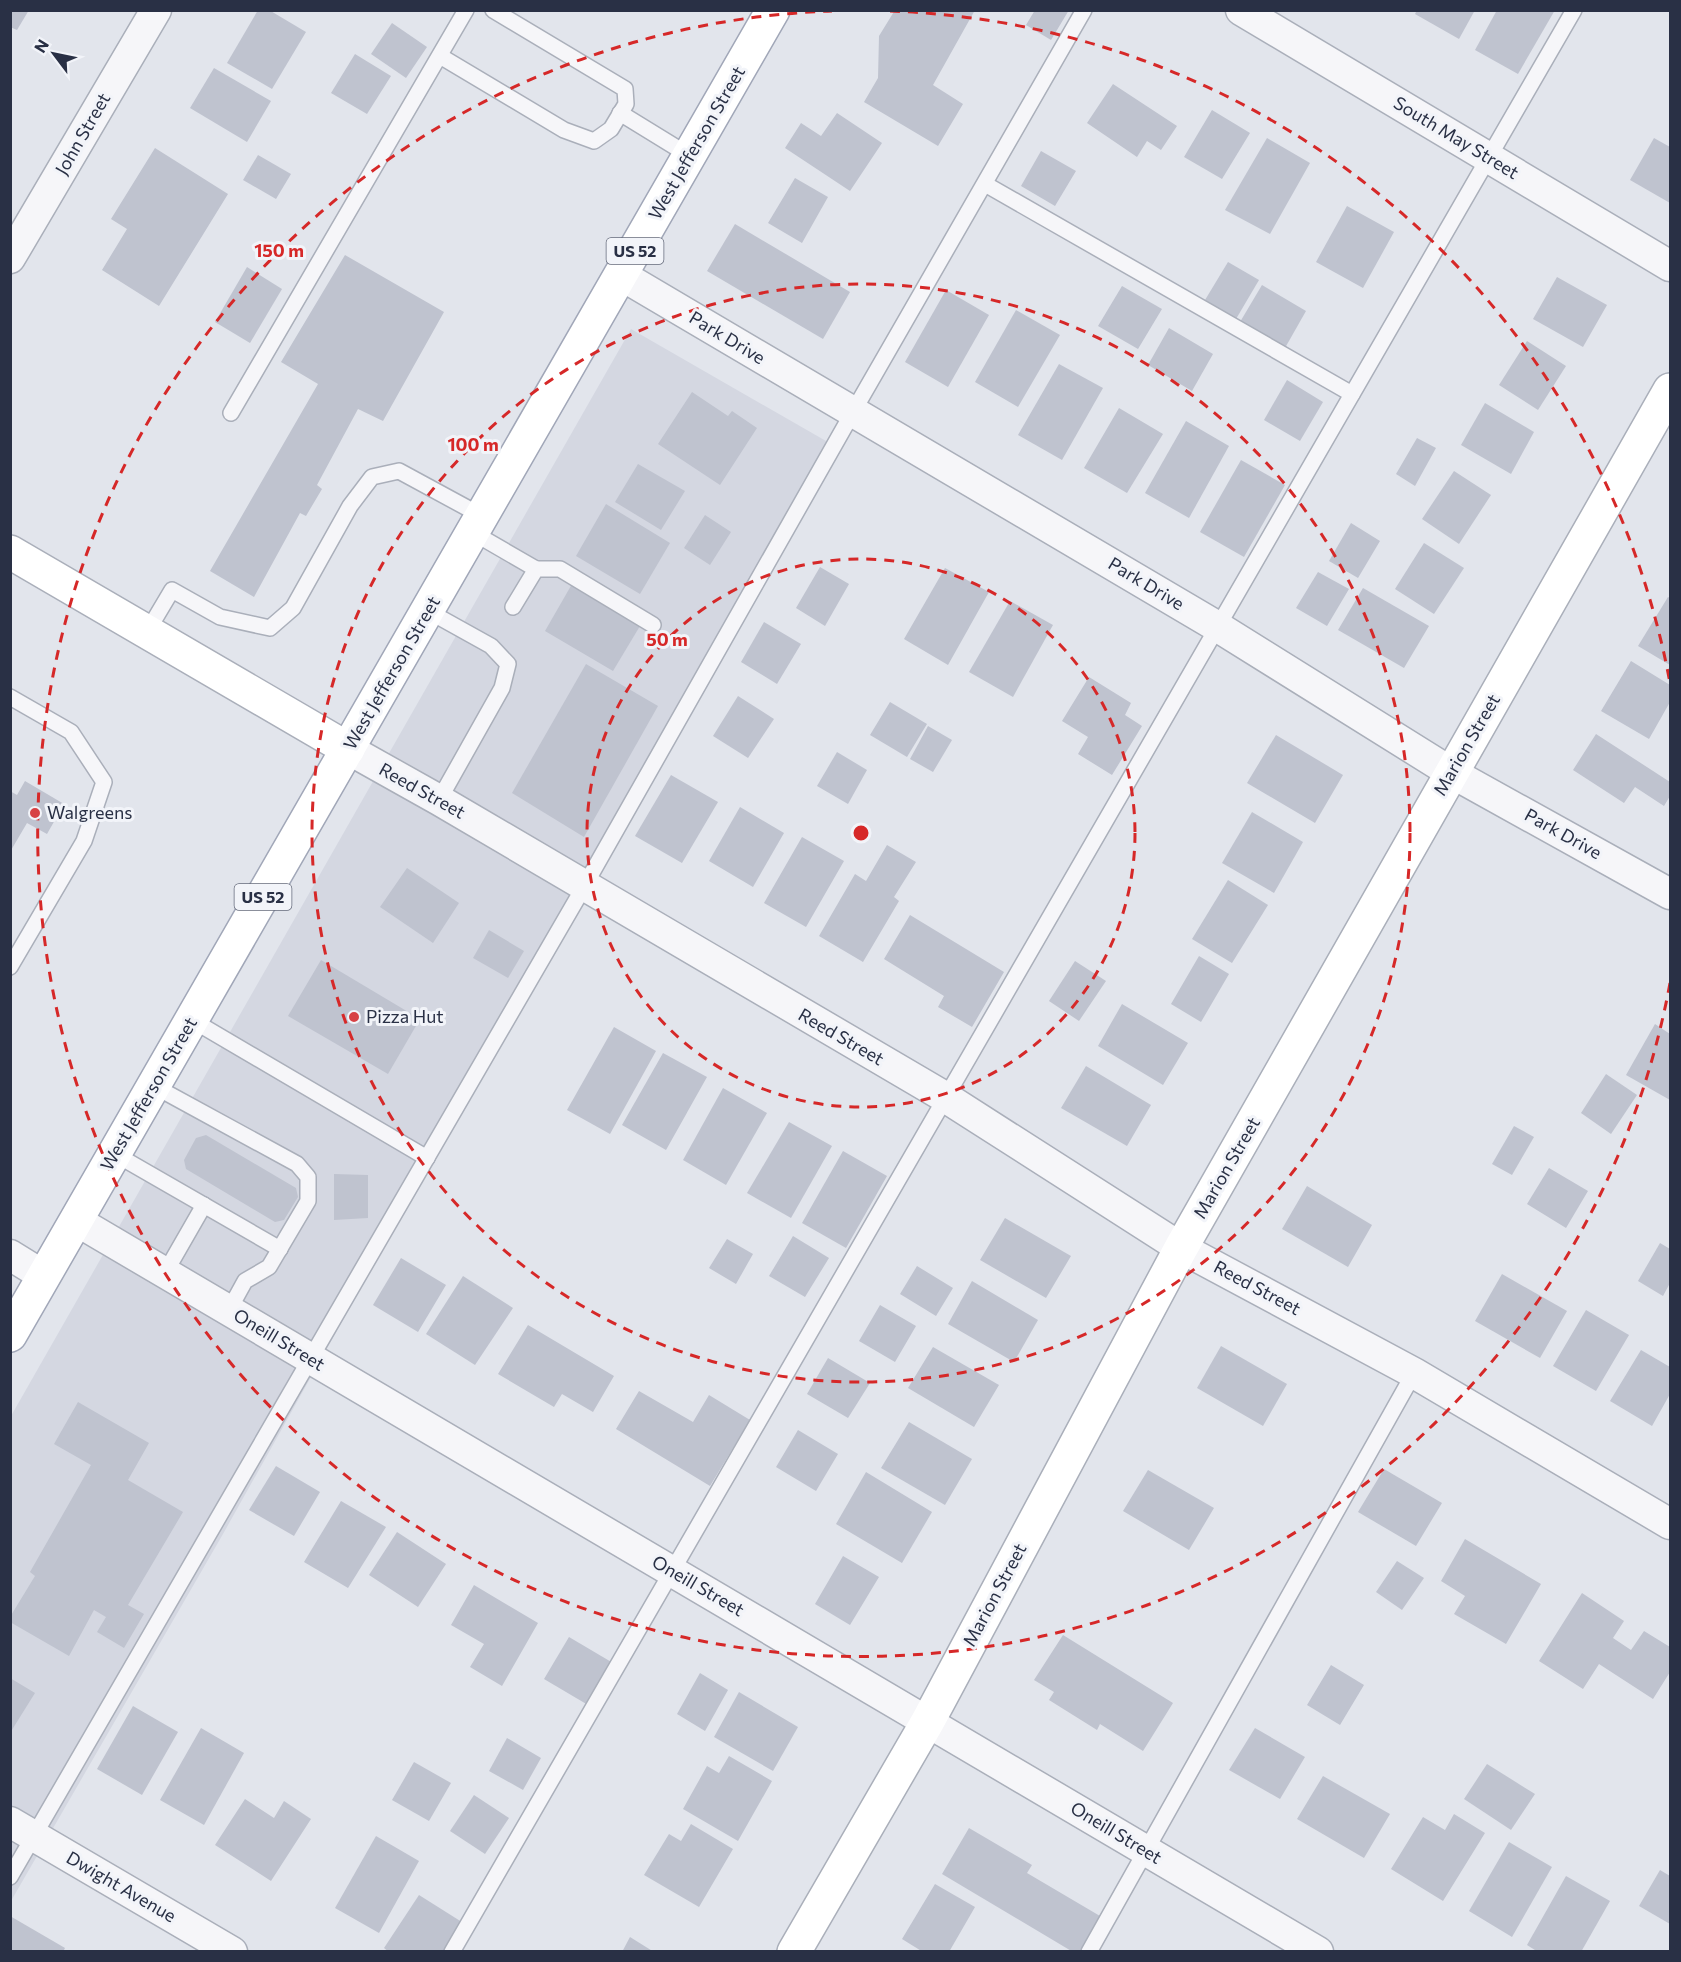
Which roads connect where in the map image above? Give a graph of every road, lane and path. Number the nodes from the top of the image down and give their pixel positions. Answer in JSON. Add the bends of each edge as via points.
{"nodes":[{"id":1,"x":156,"y":10,"type":"edge"},
{"id":2,"x":466,"y":10,"type":"edge"},
{"id":3,"x":493,"y":10,"type":"edge"},
{"id":4,"x":773,"y":10,"type":"edge"},
{"id":5,"x":1084,"y":10,"type":"edge"},
{"id":6,"x":1241,"y":10,"type":"edge"},
{"id":7,"x":1574,"y":10,"type":"edge"},
{"id":8,"x":440,"y":56,"type":"junction"},
{"id":9,"x":620,"y":113,"type":"junction"},
{"id":10,"x":690,"y":156,"type":"junction"},
{"id":11,"x":1489,"y":157,"type":"junction"},
{"id":12,"x":985,"y":184,"type":"junction"},
{"id":13,"x":10,"y":258,"type":"edge"},
{"id":14,"x":1671,"y":266,"type":"edge"},
{"id":15,"x":621,"y":275,"type":"junction"},
{"id":16,"x":1671,"y":390,"type":"edge"},
{"id":17,"x":1352,"y":394,"type":"junction"},
{"id":18,"x":853,"y":412,"type":"junction"},
{"id":19,"x":231,"y":413,"type":"dead end"},
{"id":20,"x":477,"y":524,"type":"junction"},
{"id":21,"x":10,"y":552,"type":"edge"},
{"id":22,"x":536,"y":569,"type":"junction"},
{"id":23,"x":513,"y":607,"type":"dead end"},
{"id":24,"x":428,"y":611,"type":"junction"},
{"id":25,"x":653,"y":625,"type":"dead end"},
{"id":26,"x":1218,"y":627,"type":"junction"},
{"id":27,"x":147,"y":632,"type":"junction"},
{"id":28,"x":10,"y":697,"type":"edge"},
{"id":29,"x":348,"y":749,"type":"junction"},
{"id":30,"x":1452,"y":773,"type":"junction"},
{"id":31,"x":439,"y":800,"type":"junction"},
{"id":32,"x":585,"y":885,"type":"junction"},
{"id":33,"x":1671,"y":894,"type":"edge"},
{"id":34,"x":10,"y":967,"type":"edge"},
{"id":35,"x":192,"y":1020,"type":"junction"},
{"id":36,"x":154,"y":1086,"type":"junction"},
{"id":37,"x":945,"y":1097,"type":"junction"},
{"id":38,"x":115,"y":1154,"type":"junction"},
{"id":39,"x":427,"y":1158,"type":"junction"},
{"id":40,"x":204,"y":1205,"type":"junction"},
{"id":41,"x":77,"y":1221,"type":"junction"},
{"id":42,"x":1182,"y":1248,"type":"junction"},
{"id":43,"x":280,"y":1249,"type":"junction"},
{"id":44,"x":10,"y":1255,"type":"edge"},
{"id":45,"x":165,"y":1273,"type":"junction"},
{"id":46,"x":45,"y":1276,"type":"junction"},
{"id":47,"x":229,"y":1310,"type":"junction"},
{"id":48,"x":10,"y":1335,"type":"edge"},
{"id":49,"x":309,"y":1358,"type":"junction"},
{"id":50,"x":1414,"y":1373,"type":"junction"},
{"id":51,"x":1671,"y":1524,"type":"edge"},
{"id":52,"x":672,"y":1571,"type":"junction"},
{"id":53,"x":928,"y":1721,"type":"junction"},
{"id":54,"x":22,"y":1829,"type":"edge"},
{"id":55,"x":1146,"y":1850,"type":"junction"},
{"id":56,"x":10,"y":1876,"type":"edge"},
{"id":57,"x":232,"y":1952,"type":"edge"},
{"id":58,"x":452,"y":1952,"type":"edge"},
{"id":59,"x":794,"y":1952,"type":"edge"},
{"id":60,"x":1089,"y":1952,"type":"edge"},
{"id":61,"x":1318,"y":1952,"type":"edge"}],
"edges":[{"from":1,"to":13,"type":"street","name":"John Street"},
{"from":2,"to":8,"type":"lane"},
{"from":3,"to":9,"type":"lane","via":[[625,89],[626,104]]},
{"from":4,"to":10,"type":"street","name":"West Jefferson Street","number":"US 52"},
{"from":5,"to":12,"type":"lane"},
{"from":6,"to":11,"type":"street","name":"South May Street"},
{"from":7,"to":11,"type":"lane"},
{"from":8,"to":9,"type":"lane","via":[[564,130],[594,141],[611,129]]},
{"from":8,"to":19,"type":"lane"},
{"from":9,"to":10,"type":"lane"},
{"from":10,"to":15,"type":"street","name":"West Jefferson Street","number":"US 52"},
{"from":11,"to":14,"type":"street","name":"South May Street"},
{"from":11,"to":17,"type":"lane"},
{"from":12,"to":17,"type":"lane"},
{"from":12,"to":18,"type":"lane"},
{"from":15,"to":18,"type":"street","name":"Park Drive"},
{"from":15,"to":20,"type":"street","name":"West Jefferson Street","number":"US 52"},
{"from":16,"to":30,"type":"street","name":"Marion Street"},
{"from":17,"to":26,"type":"lane"},
{"from":18,"to":26,"type":"street","name":"Park Drive"},
{"from":18,"to":32,"type":"lane"},
{"from":20,"to":22,"type":"lane"},
{"from":20,"to":24,"type":"street","name":"West Jefferson Street","number":"US 52"},
{"from":20,"to":27,"type":"lane","via":[[399,471],[372,477],[350,506],[293,608],[270,628],[220,617],[172,590]]},
{"from":21,"to":27,"type":"street","name":"Reed Street"},
{"from":22,"to":23,"type":"lane"},
{"from":22,"to":25,"type":"lane","via":[[560,569]]},
{"from":24,"to":29,"type":"street","name":"West Jefferson Street","number":"US 52"},
{"from":24,"to":31,"type":"lane","via":[[491,646],[508,664],[501,688]]},
{"from":26,"to":30,"type":"street","name":"Park Drive"},
{"from":26,"to":37,"type":"lane"},
{"from":27,"to":29,"type":"street","name":"Reed Street"},
{"from":28,"to":34,"type":"lane","via":[[71,732],[104,782],[84,841]]},
{"from":29,"to":31,"type":"street","name":"Reed Street"},
{"from":29,"to":35,"type":"street","name":"West Jefferson Street","number":"US 52"},
{"from":30,"to":33,"type":"street","name":"Park Drive"},
{"from":30,"to":42,"type":"street","name":"Marion Street"},
{"from":31,"to":32,"type":"street","name":"Reed Street"},
{"from":32,"to":37,"type":"street","name":"Reed Street"},
{"from":32,"to":39,"type":"lane"},
{"from":35,"to":36,"type":"street","name":"West Jefferson Street","number":"US 52"},
{"from":35,"to":39,"type":"lane"},
{"from":36,"to":38,"type":"street","name":"West Jefferson Street","number":"US 52"},
{"from":36,"to":43,"type":"lane","via":[[297,1164],[308,1177],[308,1201]]},
{"from":37,"to":42,"type":"street","name":"Reed Street"},
{"from":37,"to":52,"type":"lane"},
{"from":38,"to":40,"type":"lane"},
{"from":38,"to":41,"type":"street","name":"West Jefferson Street","number":"US 52"},
{"from":39,"to":49,"type":"lane"},
{"from":40,"to":43,"type":"lane"},
{"from":40,"to":45,"type":"lane"},
{"from":41,"to":45,"type":"street","name":"Oneill Street"},
{"from":41,"to":46,"type":"street","name":"West Jefferson Street","number":"US 52"},
{"from":42,"to":50,"type":"street","name":"Reed Street"},
{"from":42,"to":53,"type":"street","name":"Marion Street"},
{"from":43,"to":47,"type":"lane","via":[[269,1267],[245,1281]]},
{"from":44,"to":46,"type":"street"},
{"from":45,"to":47,"type":"street","name":"Oneill Street"},
{"from":46,"to":48,"type":"street","name":"West Jefferson Street","number":"US 52"},
{"from":47,"to":49,"type":"street","name":"Oneill Street"},
{"from":49,"to":52,"type":"street","name":"Oneill Street"},
{"from":49,"to":54,"type":"lane"},
{"from":50,"to":51,"type":"street","name":"Reed Street"},
{"from":50,"to":55,"type":"lane"},
{"from":52,"to":53,"type":"street","name":"Oneill Street"},
{"from":52,"to":58,"type":"lane"},
{"from":53,"to":55,"type":"street","name":"Oneill Street"},
{"from":53,"to":59,"type":"street","name":"Marion Street"},
{"from":54,"to":56,"type":"lane"},
{"from":54,"to":57,"type":"street","name":"Dwight Avenue"},
{"from":55,"to":60,"type":"lane"},
{"from":55,"to":61,"type":"street","name":"Oneill Street"}]}
